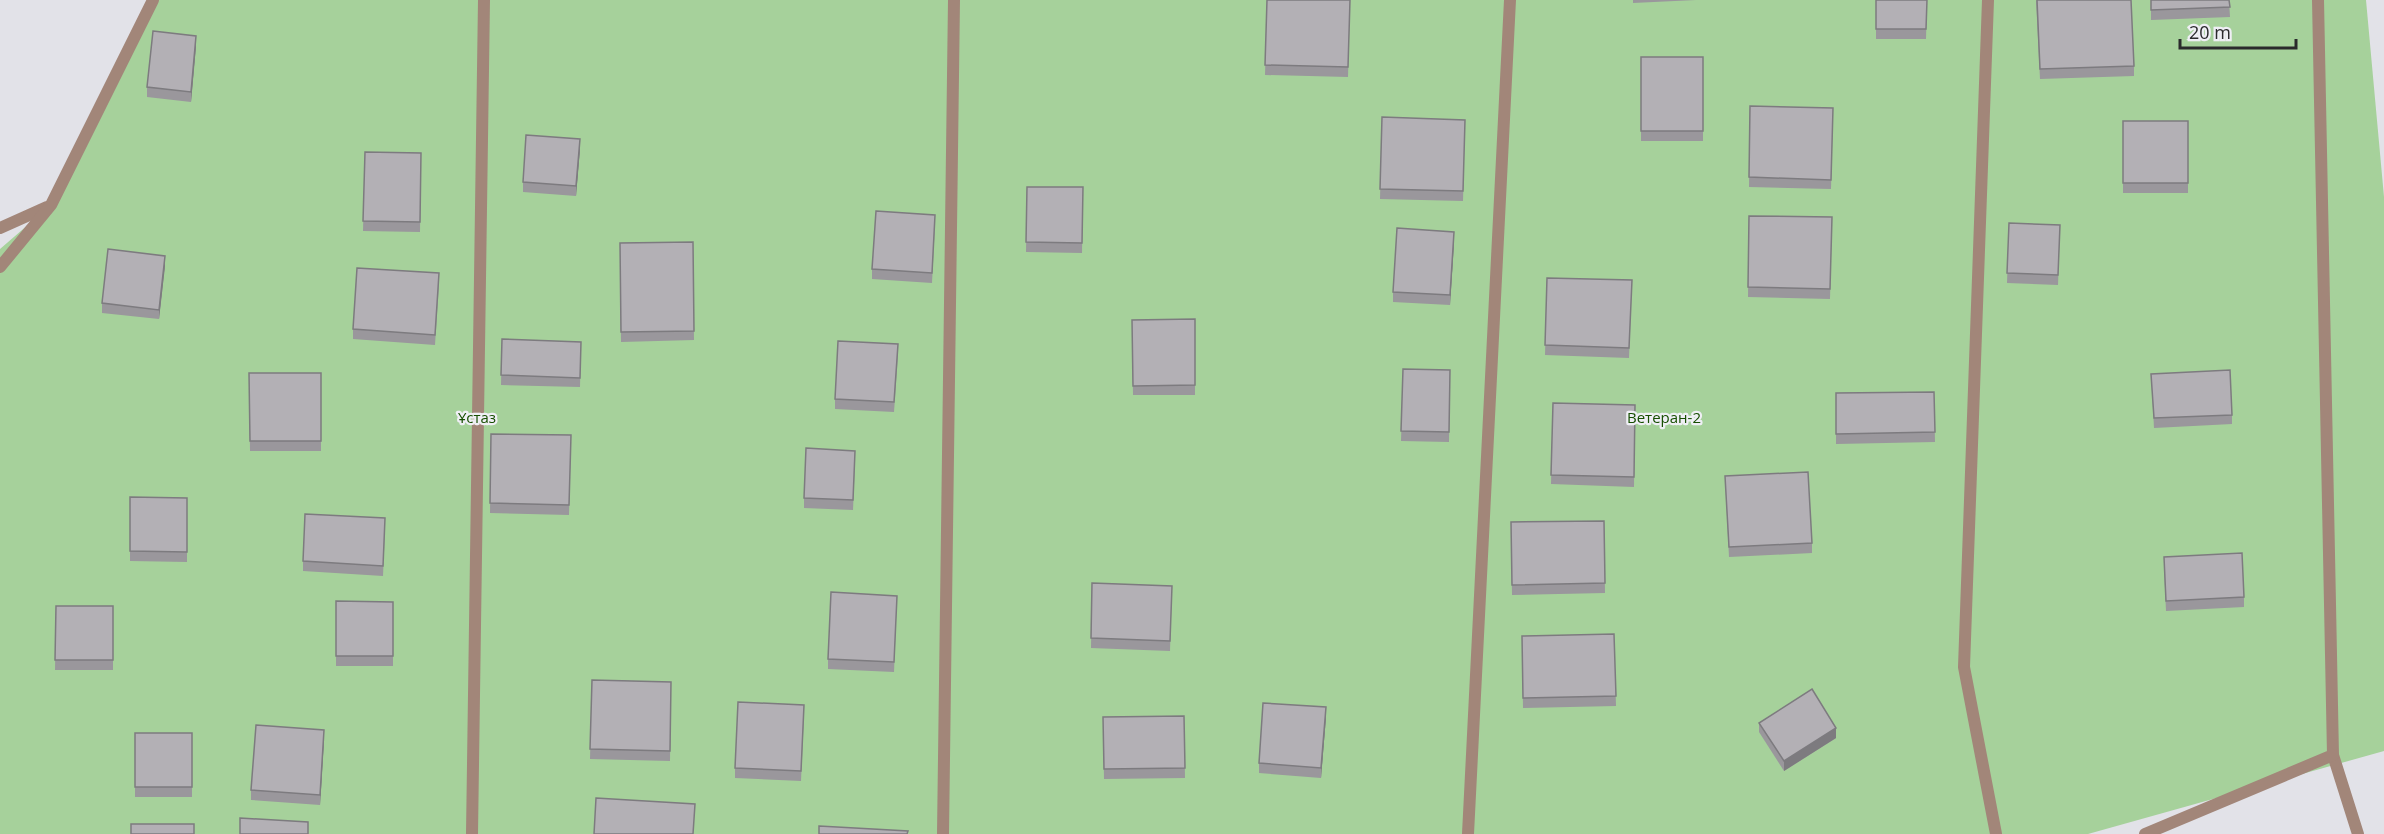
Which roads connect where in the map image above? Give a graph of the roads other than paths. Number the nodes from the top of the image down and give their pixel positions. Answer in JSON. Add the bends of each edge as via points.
{"nodes":[{"id":1,"x":153,"y":0,"type":"edge"},
{"id":2,"x":484,"y":0,"type":"edge"},
{"id":3,"x":954,"y":0,"type":"edge"},
{"id":4,"x":1510,"y":0,"type":"edge"},
{"id":5,"x":1988,"y":0,"type":"edge"},
{"id":6,"x":2318,"y":0,"type":"edge"},
{"id":7,"x":51,"y":205,"type":"junction"},
{"id":8,"x":0,"y":228,"type":"edge"},
{"id":9,"x":0,"y":267,"type":"edge"},
{"id":10,"x":2333,"y":755,"type":"junction"},
{"id":11,"x":472,"y":834,"type":"edge"},
{"id":12,"x":944,"y":834,"type":"edge"},
{"id":13,"x":1468,"y":834,"type":"edge"},
{"id":14,"x":1996,"y":834,"type":"edge"},
{"id":15,"x":2145,"y":834,"type":"edge"},
{"id":16,"x":2358,"y":834,"type":"edge"}],
"edges":[{"from":1,"to":7,"type":"lane"},
{"from":2,"to":11,"type":"lane"},
{"from":3,"to":12,"type":"lane"},
{"from":4,"to":13,"type":"lane"},
{"from":5,"to":14,"type":"lane","via":[[1964,667]]},
{"from":6,"to":10,"type":"lane"},
{"from":7,"to":8,"type":"lane"},
{"from":7,"to":9,"type":"lane"},
{"from":10,"to":15,"type":"lane"},
{"from":10,"to":16,"type":"lane"}]}
